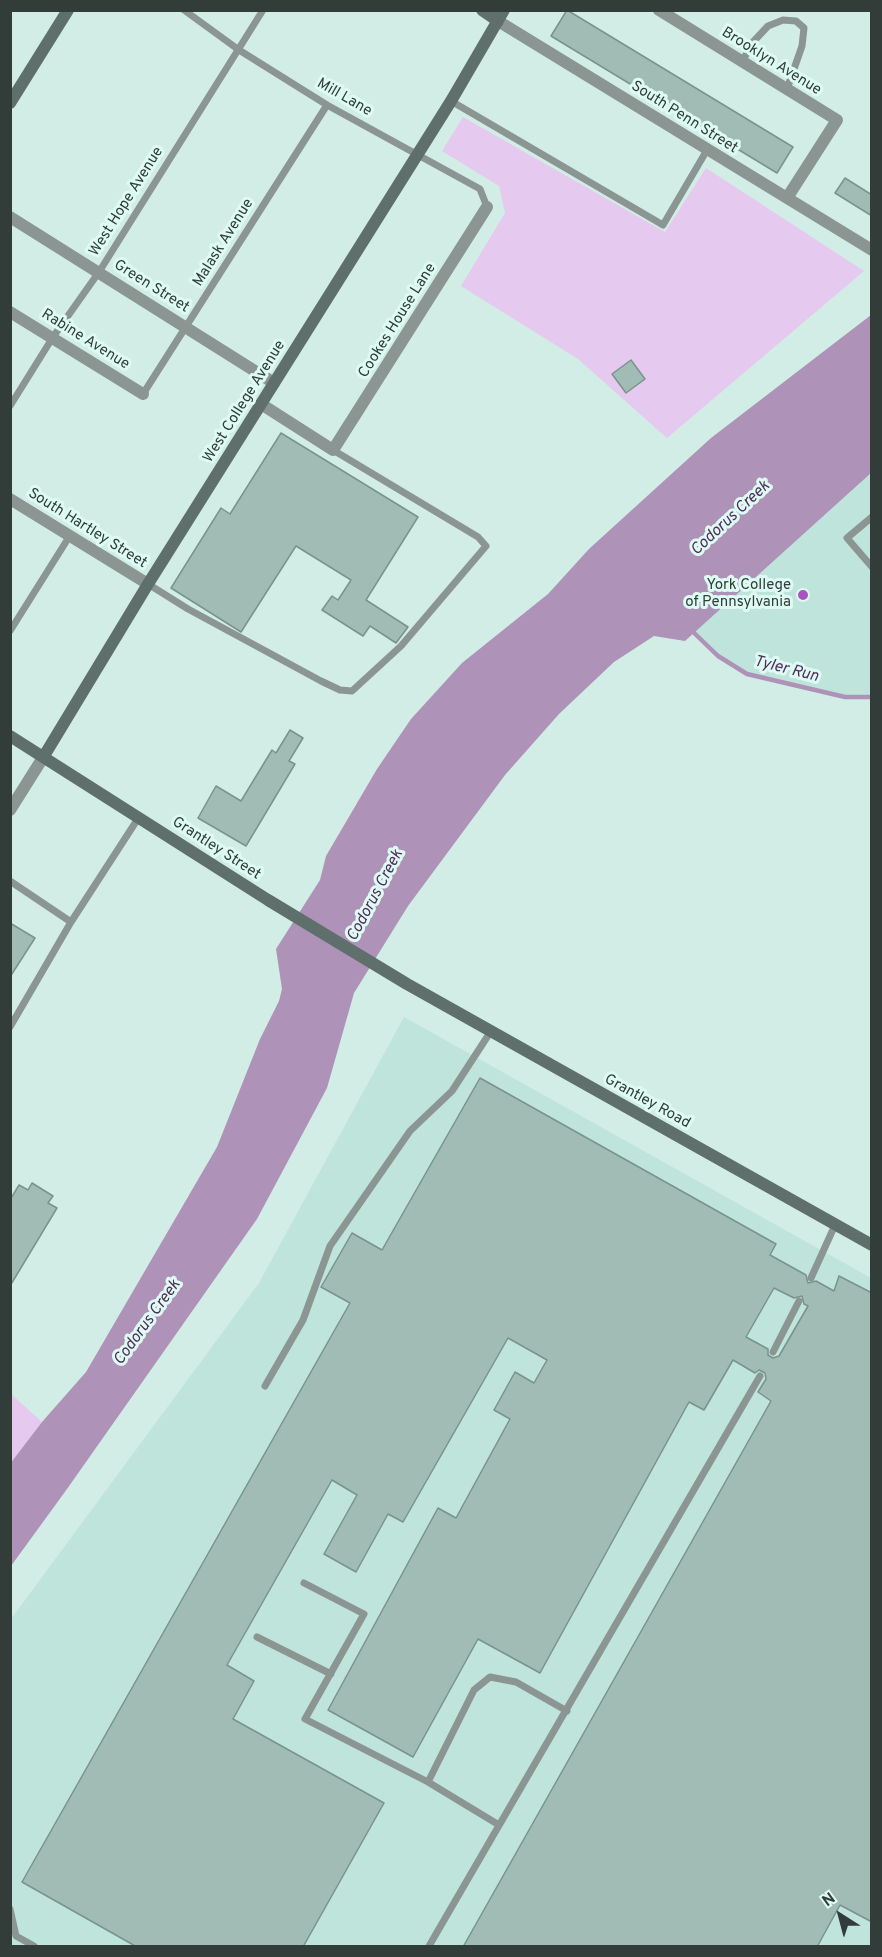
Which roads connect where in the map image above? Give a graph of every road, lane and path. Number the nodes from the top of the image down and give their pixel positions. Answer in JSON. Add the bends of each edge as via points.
{"nodes":[{"id":1,"x":68,"y":10,"type":"edge"},
{"id":2,"x":184,"y":10,"type":"edge"},
{"id":3,"x":263,"y":10,"type":"edge"},
{"id":4,"x":482,"y":10,"type":"edge"},
{"id":5,"x":659,"y":10,"type":"edge"},
{"id":6,"x":501,"y":16,"type":"edge"},
{"id":7,"x":239,"y":50,"type":"junction"},
{"id":8,"x":742,"y":62,"type":"junction"},
{"id":9,"x":787,"y":89,"type":"junction"},
{"id":10,"x":451,"y":101,"type":"junction"},
{"id":11,"x":10,"y":104,"type":"edge"},
{"id":12,"x":327,"y":105,"type":"junction"},
{"id":13,"x":707,"y":150,"type":"junction"},
{"id":14,"x":417,"y":155,"type":"junction"},
{"id":15,"x":787,"y":198,"type":"junction"},
{"id":16,"x":487,"y":207,"type":"joint"},
{"id":17,"x":10,"y":217,"type":"edge"},
{"id":18,"x":870,"y":249,"type":"edge"},
{"id":19,"x":99,"y":272,"type":"junction"},
{"id":20,"x":10,"y":312,"type":"edge"},
{"id":21,"x":187,"y":327,"type":"junction"},
{"id":22,"x":53,"y":337,"type":"junction"},
{"id":23,"x":274,"y":383,"type":"junction"},
{"id":24,"x":143,"y":394,"type":"joint"},
{"id":25,"x":261,"y":404,"type":"junction"},
{"id":26,"x":10,"y":406,"type":"edge"},
{"id":27,"x":333,"y":450,"type":"junction"},
{"id":28,"x":10,"y":499,"type":"edge"},
{"id":29,"x":872,"y":518,"type":"edge"},
{"id":30,"x":69,"y":537,"type":"junction"},
{"id":31,"x":872,"y":567,"type":"edge"},
{"id":32,"x":148,"y":584,"type":"junction"},
{"id":33,"x":10,"y":631,"type":"edge"},
{"id":34,"x":10,"y":736,"type":"edge"},
{"id":35,"x":44,"y":756,"type":"junction"},
{"id":36,"x":10,"y":810,"type":"edge"},
{"id":37,"x":139,"y":817,"type":"junction"},
{"id":38,"x":10,"y":881,"type":"edge"},
{"id":39,"x":71,"y":922,"type":"junction"},
{"id":40,"x":407,"y":984,"type":"joint"},
{"id":41,"x":10,"y":1027,"type":"edge"},
{"id":42,"x":491,"y":1031,"type":"junction"},
{"id":43,"x":835,"y":1225,"type":"junction"},
{"id":44,"x":872,"y":1245,"type":"edge"},
{"id":45,"x":811,"y":1278,"type":"dead end"},
{"id":46,"x":799,"y":1301,"type":"dead end"},
{"id":47,"x":772,"y":1352,"type":"dead end"},
{"id":48,"x":760,"y":1376,"type":"dead end"},
{"id":49,"x":265,"y":1386,"type":"dead end"},
{"id":50,"x":304,"y":1583,"type":"dead end"},
{"id":51,"x":257,"y":1637,"type":"dead end"},
{"id":52,"x":331,"y":1674,"type":"junction"},
{"id":53,"x":567,"y":1711,"type":"junction"},
{"id":54,"x":428,"y":1782,"type":"junction"},
{"id":55,"x":499,"y":1826,"type":"junction"},
{"id":56,"x":10,"y":1909,"type":"edge"},
{"id":57,"x":34,"y":1947,"type":"edge"},
{"id":58,"x":429,"y":1947,"type":"edge"}],
"edges":[{"from":1,"to":11,"type":"street"},
{"from":2,"to":7,"type":"lane","name":"Mill Lane"},
{"from":3,"to":7,"type":"lane","name":"West Hope Avenue"},
{"from":4,"to":6,"type":"street","name":"South Penn Street"},
{"from":5,"to":8,"type":"street","name":"Brooklyn Avenue"},
{"from":6,"to":10,"type":"street","name":"West College Avenue"},
{"from":6,"to":13,"type":"street","name":"South Penn Street"},
{"from":7,"to":12,"type":"lane","name":"Mill Lane"},
{"from":7,"to":19,"type":"lane","name":"West Hope Avenue"},
{"from":8,"to":9,"type":"street","name":"Brooklyn Avenue"},
{"from":8,"to":9,"type":"lane","via":[[768,26],[783,20],[796,21],[804,28],[802,46]]},
{"from":9,"to":15,"type":"street","name":"Brooklyn Avenue","via":[[837,120]]},
{"from":10,"to":13,"type":"lane","via":[[663,225]]},
{"from":10,"to":14,"type":"street","name":"West College Avenue"},
{"from":12,"to":14,"type":"lane","name":"Mill Lane"},
{"from":12,"to":21,"type":"lane","name":"Malask Avenue"},
{"from":13,"to":15,"type":"street","name":"South Penn Street"},
{"from":14,"to":16,"type":"lane","name":"Mill Lane","via":[[480,189]]},
{"from":14,"to":23,"type":"street","name":"West College Avenue"},
{"from":15,"to":18,"type":"street","name":"South Penn Street"},
{"from":16,"to":27,"type":"street","name":"Cookes House Lane"},
{"from":17,"to":19,"type":"street","name":"Green Street"},
{"from":19,"to":21,"type":"street","name":"Green Street"},
{"from":19,"to":22,"type":"lane","name":"West Hope Avenue"},
{"from":20,"to":22,"type":"street","name":"Rabine Avenue"},
{"from":21,"to":23,"type":"street","name":"Green Street"},
{"from":21,"to":24,"type":"lane","name":"Malask Avenue"},
{"from":22,"to":24,"type":"street","name":"Rabine Avenue"},
{"from":22,"to":26,"type":"lane","name":"West Hope Avenue"},
{"from":23,"to":25,"type":"street","name":"West College Avenue"},
{"from":25,"to":27,"type":"street"},
{"from":25,"to":32,"type":"street","name":"West College Avenue"},
{"from":27,"to":32,"type":"lane","via":[[478,537],[486,546],[401,646],[352,691],[321,681]]},
{"from":28,"to":30,"type":"street","name":"South Hartley Street"},
{"from":29,"to":31,"type":"lane","via":[[847,538]]},
{"from":30,"to":32,"type":"street","name":"South Hartley Street"},
{"from":30,"to":33,"type":"lane"},
{"from":32,"to":35,"type":"street","name":"West College Avenue"},
{"from":34,"to":35,"type":"street","name":"Grantley Street"},
{"from":35,"to":36,"type":"street","name":"West College Avenue"},
{"from":35,"to":37,"type":"street","name":"Grantley Street"},
{"from":37,"to":39,"type":"lane"},
{"from":37,"to":40,"type":"street","name":"Grantley Street"},
{"from":38,"to":39,"type":"lane"},
{"from":39,"to":41,"type":"lane"},
{"from":40,"to":42,"type":"street","name":"Grantley Road"},
{"from":42,"to":43,"type":"street","name":"Grantley Road"},
{"from":42,"to":49,"type":"lane","via":[[452,1091],[410,1131],[330,1246],[303,1320]]},
{"from":43,"to":44,"type":"street","name":"Grantley Road"},
{"from":43,"to":45,"type":"lane"},
{"from":46,"to":47,"type":"lane"},
{"from":48,"to":53,"type":"lane"},
{"from":50,"to":52,"type":"lane","via":[[364,1614]]},
{"from":51,"to":52,"type":"lane"},
{"from":52,"to":54,"type":"lane","via":[[305,1719]]},
{"from":53,"to":54,"type":"lane","via":[[516,1682],[490,1677],[474,1690]]},
{"from":53,"to":55,"type":"lane"},
{"from":54,"to":55,"type":"lane"},
{"from":55,"to":58,"type":"lane"},
{"from":56,"to":57,"type":"lane","via":[[16,1936]]}]}
